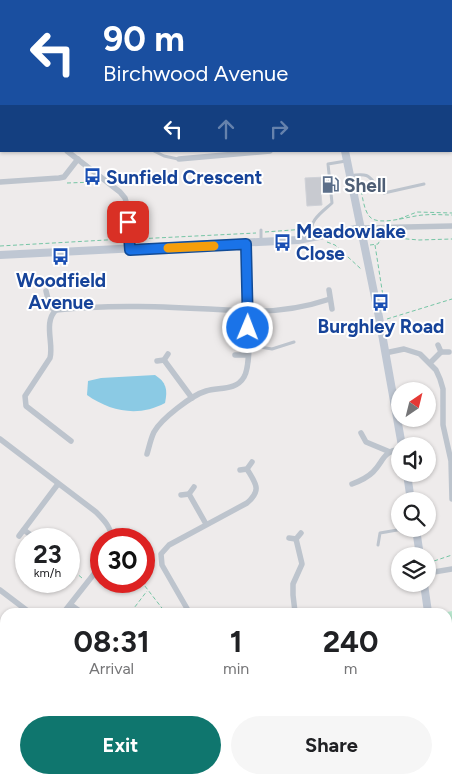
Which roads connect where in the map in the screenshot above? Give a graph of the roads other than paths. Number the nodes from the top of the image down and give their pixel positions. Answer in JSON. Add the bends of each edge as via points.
{"nodes":[{"id":1,"x":68,"y":152,"type":"edge"},
{"id":2,"x":156,"y":152,"type":"edge"},
{"id":3,"x":259,"y":152,"type":"edge"},
{"id":4,"x":345,"y":152,"type":"edge"},
{"id":5,"x":78,"y":159,"type":"junction"},
{"id":6,"x":179,"y":159,"type":"joint"},
{"id":7,"x":347,"y":161,"type":"junction"},
{"id":8,"x":349,"y":176,"type":"junction"},
{"id":9,"x":0,"y":182,"type":"edge"},
{"id":10,"x":424,"y":184,"type":"dead end"},
{"id":11,"x":452,"y":226,"type":"edge"},
{"id":12,"x":361,"y":228,"type":"junction"},
{"id":13,"x":259,"y":232,"type":"road end"},
{"id":14,"x":312,"y":238,"type":"junction"},
{"id":15,"x":261,"y":243,"type":"junction"},
{"id":16,"x":246,"y":244,"type":"junction"},
{"id":17,"x":130,"y":250,"type":"junction"},
{"id":18,"x":0,"y":255,"type":"edge"},
{"id":19,"x":329,"y":290,"type":"dead end"},
{"id":20,"x":46,"y":291,"type":"dead end"},
{"id":21,"x":330,"y":299,"type":"junction"},
{"id":22,"x":332,"y":309,"type":"dead end"},
{"id":23,"x":56,"y":310,"type":"junction"},
{"id":24,"x":249,"y":311,"type":"junction"},
{"id":25,"x":294,"y":342,"type":"dead end"},
{"id":26,"x":248,"y":345,"type":"junction"},
{"id":27,"x":438,"y":345,"type":"dead end"},
{"id":28,"x":441,"y":352,"type":"junction"},
{"id":29,"x":449,"y":352,"type":"dead end"},
{"id":30,"x":385,"y":353,"type":"junction"},
{"id":31,"x":168,"y":354,"type":"dead end"},
{"id":32,"x":235,"y":355,"type":"dead end"},
{"id":33,"x":248,"y":355,"type":"junction"},
{"id":34,"x":164,"y":360,"type":"junction"},
{"id":35,"x":157,"y":361,"type":"dead end"},
{"id":36,"x":430,"y":363,"type":"junction"},
{"id":37,"x":192,"y":398,"type":"junction"},
{"id":38,"x":361,"y":434,"type":"dead end"},
{"id":39,"x":449,"y":436,"type":"edge"},
{"id":40,"x":398,"y":437,"type":"edge"},
{"id":41,"x":0,"y":439,"type":"edge"},
{"id":42,"x":71,"y":441,"type":"dead end"},
{"id":43,"x":390,"y":452,"type":"joint"},
{"id":44,"x":146,"y":454,"type":"dead end"},
{"id":45,"x":252,"y":462,"type":"dead end"},
{"id":46,"x":240,"y":470,"type":"dead end"},
{"id":47,"x":247,"y":470,"type":"junction"},
{"id":48,"x":58,"y":484,"type":"junction"},
{"id":49,"x":352,"y":484,"type":"dead end"},
{"id":50,"x":194,"y":487,"type":"dead end"},
{"id":51,"x":189,"y":494,"type":"junction"},
{"id":52,"x":181,"y":495,"type":"dead end"},
{"id":53,"x":452,"y":499,"type":"edge"},
{"id":54,"x":206,"y":524,"type":"junction"},
{"id":55,"x":25,"y":528,"type":"edge"},
{"id":56,"x":109,"y":528,"type":"edge"},
{"id":57,"x":391,"y":531,"type":"edge"},
{"id":58,"x":301,"y":533,"type":"dead end"},
{"id":59,"x":378,"y":545,"type":"dead end"},
{"id":60,"x":452,"y":569,"type":"edge"},
{"id":61,"x":436,"y":572,"type":"edge"},
{"id":62,"x":90,"y":578,"type":"edge"},
{"id":63,"x":0,"y":590,"type":"edge"},
{"id":64,"x":425,"y":592,"type":"edge"},
{"id":65,"x":71,"y":605,"type":"junction"},
{"id":66,"x":24,"y":608,"type":"edge"},
{"id":67,"x":68,"y":608,"type":"edge"},
{"id":68,"x":75,"y":608,"type":"edge"},
{"id":69,"x":187,"y":608,"type":"edge"},
{"id":70,"x":294,"y":608,"type":"edge"},
{"id":71,"x":427,"y":608,"type":"edge"}],
"edges":[{"from":1,"to":5,"type":"street"},
{"from":2,"to":6,"type":"lane"},
{"from":3,"to":6,"type":"street"},
{"from":4,"to":7,"type":"main road"},
{"from":5,"to":9,"type":"street","via":[[59,178]]},
{"from":5,"to":17,"type":"street","via":[[125,198]]},
{"from":7,"to":8,"type":"main road"},
{"from":7,"to":14,"type":"lane","via":[[328,164],[332,203],[312,221]]},
{"from":8,"to":10,"type":"lane","via":[[366,174],[384,193]]},
{"from":8,"to":12,"type":"main road"},
{"from":11,"to":12,"type":"street"},
{"from":12,"to":14,"type":"main road"},
{"from":12,"to":30,"type":"main road"},
{"from":13,"to":15,"type":"lane"},
{"from":14,"to":15,"type":"main road"},
{"from":15,"to":16,"type":"main road"},
{"from":16,"to":17,"type":"main road"},
{"from":16,"to":24,"type":"street"},
{"from":17,"to":18,"type":"main road"},
{"from":19,"to":21,"type":"street"},
{"from":20,"to":23,"type":"street","via":[[50,307]]},
{"from":21,"to":22,"type":"street"},
{"from":21,"to":24,"type":"street","via":[[292,309]]},
{"from":23,"to":24,"type":"street","via":[[111,306]]},
{"from":23,"to":42,"type":"street","via":[[51,316],[50,358],[24,402]]},
{"from":24,"to":26,"type":"street"},
{"from":25,"to":26,"type":"lane","via":[[272,349]]},
{"from":26,"to":33,"type":"street"},
{"from":27,"to":28,"type":"street"},
{"from":28,"to":29,"type":"street"},
{"from":28,"to":36,"type":"street"},
{"from":30,"to":36,"type":"street","via":[[412,350]]},
{"from":30,"to":40,"type":"main road"},
{"from":31,"to":34,"type":"street"},
{"from":32,"to":33,"type":"street"},
{"from":33,"to":37,"type":"street","via":[[246,372],[239,383]]},
{"from":34,"to":35,"type":"street"},
{"from":34,"to":37,"type":"street"},
{"from":36,"to":39,"type":"street","via":[[443,389],[443,425]]},
{"from":37,"to":44,"type":"street","via":[[154,431]]},
{"from":38,"to":43,"type":"street","via":[[374,447]]},
{"from":39,"to":53,"type":"street"},
{"from":41,"to":48,"type":"street"},
{"from":43,"to":49,"type":"street","via":[[368,477]]},
{"from":45,"to":47,"type":"street"},
{"from":46,"to":47,"type":"street"},
{"from":47,"to":54,"type":"street","via":[[256,485],[253,497]]},
{"from":48,"to":55,"type":"street"},
{"from":48,"to":56,"type":"street","via":[[104,520]]},
{"from":50,"to":51,"type":"street"},
{"from":51,"to":52,"type":"street"},
{"from":51,"to":54,"type":"street"},
{"from":54,"to":69,"type":"street","via":[[161,554],[162,565]]},
{"from":57,"to":59,"type":"lane","via":[[380,533]]},
{"from":58,"to":70,"type":"street","via":[[292,538],[302,564],[293,584]]},
{"from":60,"to":61,"type":"street"},
{"from":62,"to":65,"type":"street"},
{"from":63,"to":66,"type":"street"},
{"from":64,"to":71,"type":"main road"},
{"from":65,"to":67,"type":"street"},
{"from":65,"to":68,"type":"street"}]}
